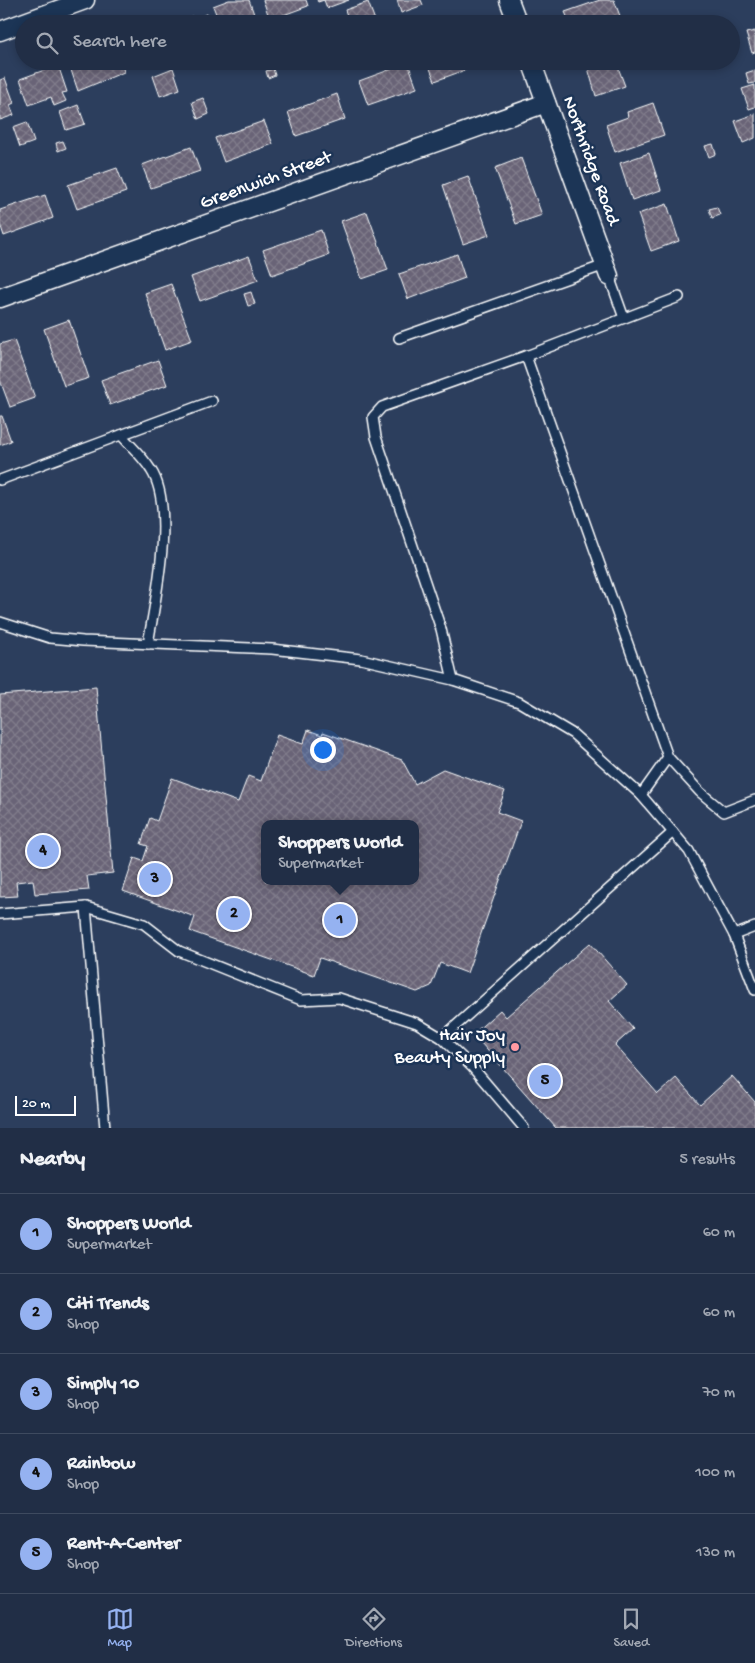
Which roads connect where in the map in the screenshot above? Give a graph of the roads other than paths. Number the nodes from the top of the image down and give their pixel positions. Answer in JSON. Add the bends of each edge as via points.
{"nodes":[{"id":1,"x":85,"y":0,"type":"edge"},
{"id":2,"x":509,"y":0,"type":"edge"},
{"id":3,"x":42,"y":15,"type":"edge"},
{"id":4,"x":515,"y":15,"type":"edge"},
{"id":5,"x":15,"y":25,"type":"edge"},
{"id":6,"x":0,"y":30,"type":"edge"},
{"id":7,"x":534,"y":70,"type":"edge"},
{"id":8,"x":546,"y":103,"type":"junction"},
{"id":9,"x":607,"y":271,"type":"junction"},
{"id":10,"x":679,"y":297,"type":"dead end"},
{"id":11,"x":0,"y":298,"type":"edge"},
{"id":12,"x":624,"y":318,"type":"junction"},
{"id":13,"x":399,"y":338,"type":"dead end"},
{"id":14,"x":528,"y":355,"type":"junction"},
{"id":15,"x":212,"y":401,"type":"dead end"},
{"id":16,"x":121,"y":435,"type":"junction"},
{"id":17,"x":0,"y":480,"type":"edge"},
{"id":18,"x":0,"y":622,"type":"edge"},
{"id":19,"x":148,"y":644,"type":"junction"},
{"id":20,"x":452,"y":680,"type":"junction"},
{"id":21,"x":668,"y":758,"type":"junction"},
{"id":22,"x":641,"y":795,"type":"junction"},
{"id":23,"x":755,"y":800,"type":"edge"},
{"id":24,"x":673,"y":832,"type":"junction"},
{"id":25,"x":86,"y":907,"type":"junction"},
{"id":26,"x":0,"y":914,"type":"edge"},
{"id":27,"x":755,"y":927,"type":"edge"},
{"id":28,"x":734,"y":935,"type":"junction"},
{"id":29,"x":755,"y":990,"type":"edge"},
{"id":30,"x":442,"y":1038,"type":"junction"},
{"id":31,"x":104,"y":1128,"type":"edge"},
{"id":32,"x":524,"y":1128,"type":"edge"}],
"edges":[{"from":1,"to":3,"type":"street"},
{"from":2,"to":4,"type":"street"},
{"from":5,"to":6,"type":"street"},
{"from":7,"to":8,"type":"street","name":"Northridge Road"},
{"from":8,"to":9,"type":"street","name":"Northridge Road"},
{"from":8,"to":11,"type":"street","name":"Greenwich Street"},
{"from":9,"to":12,"type":"lane"},
{"from":9,"to":13,"type":"lane"},
{"from":10,"to":12,"type":"lane"},
{"from":12,"to":14,"type":"lane"},
{"from":14,"to":20,"type":"lane","via":[[382,407],[373,417],[376,437],[441,629]]},
{"from":14,"to":21,"type":"lane","via":[[536,387]]},
{"from":15,"to":16,"type":"lane"},
{"from":16,"to":17,"type":"lane"},
{"from":16,"to":19,"type":"lane","via":[[152,471],[162,502],[162,560]]},
{"from":18,"to":19,"type":"lane","via":[[50,638]]},
{"from":19,"to":20,"type":"lane","via":[[272,649],[361,659]]},
{"from":20,"to":22,"type":"lane","via":[[519,702],[573,734]]},
{"from":21,"to":22,"type":"lane"},
{"from":21,"to":23,"type":"lane","via":[[724,812]]},
{"from":22,"to":24,"type":"lane"},
{"from":24,"to":28,"type":"lane","via":[[689,851]]},
{"from":24,"to":30,"type":"lane"},
{"from":25,"to":26,"type":"lane"},
{"from":25,"to":30,"type":"lane","via":[[144,924],[179,951],[301,1000],[339,998],[417,1023]]},
{"from":25,"to":31,"type":"lane"},
{"from":27,"to":28,"type":"lane"},
{"from":28,"to":29,"type":"lane"},
{"from":30,"to":32,"type":"lane","via":[[473,1068]]}]}
